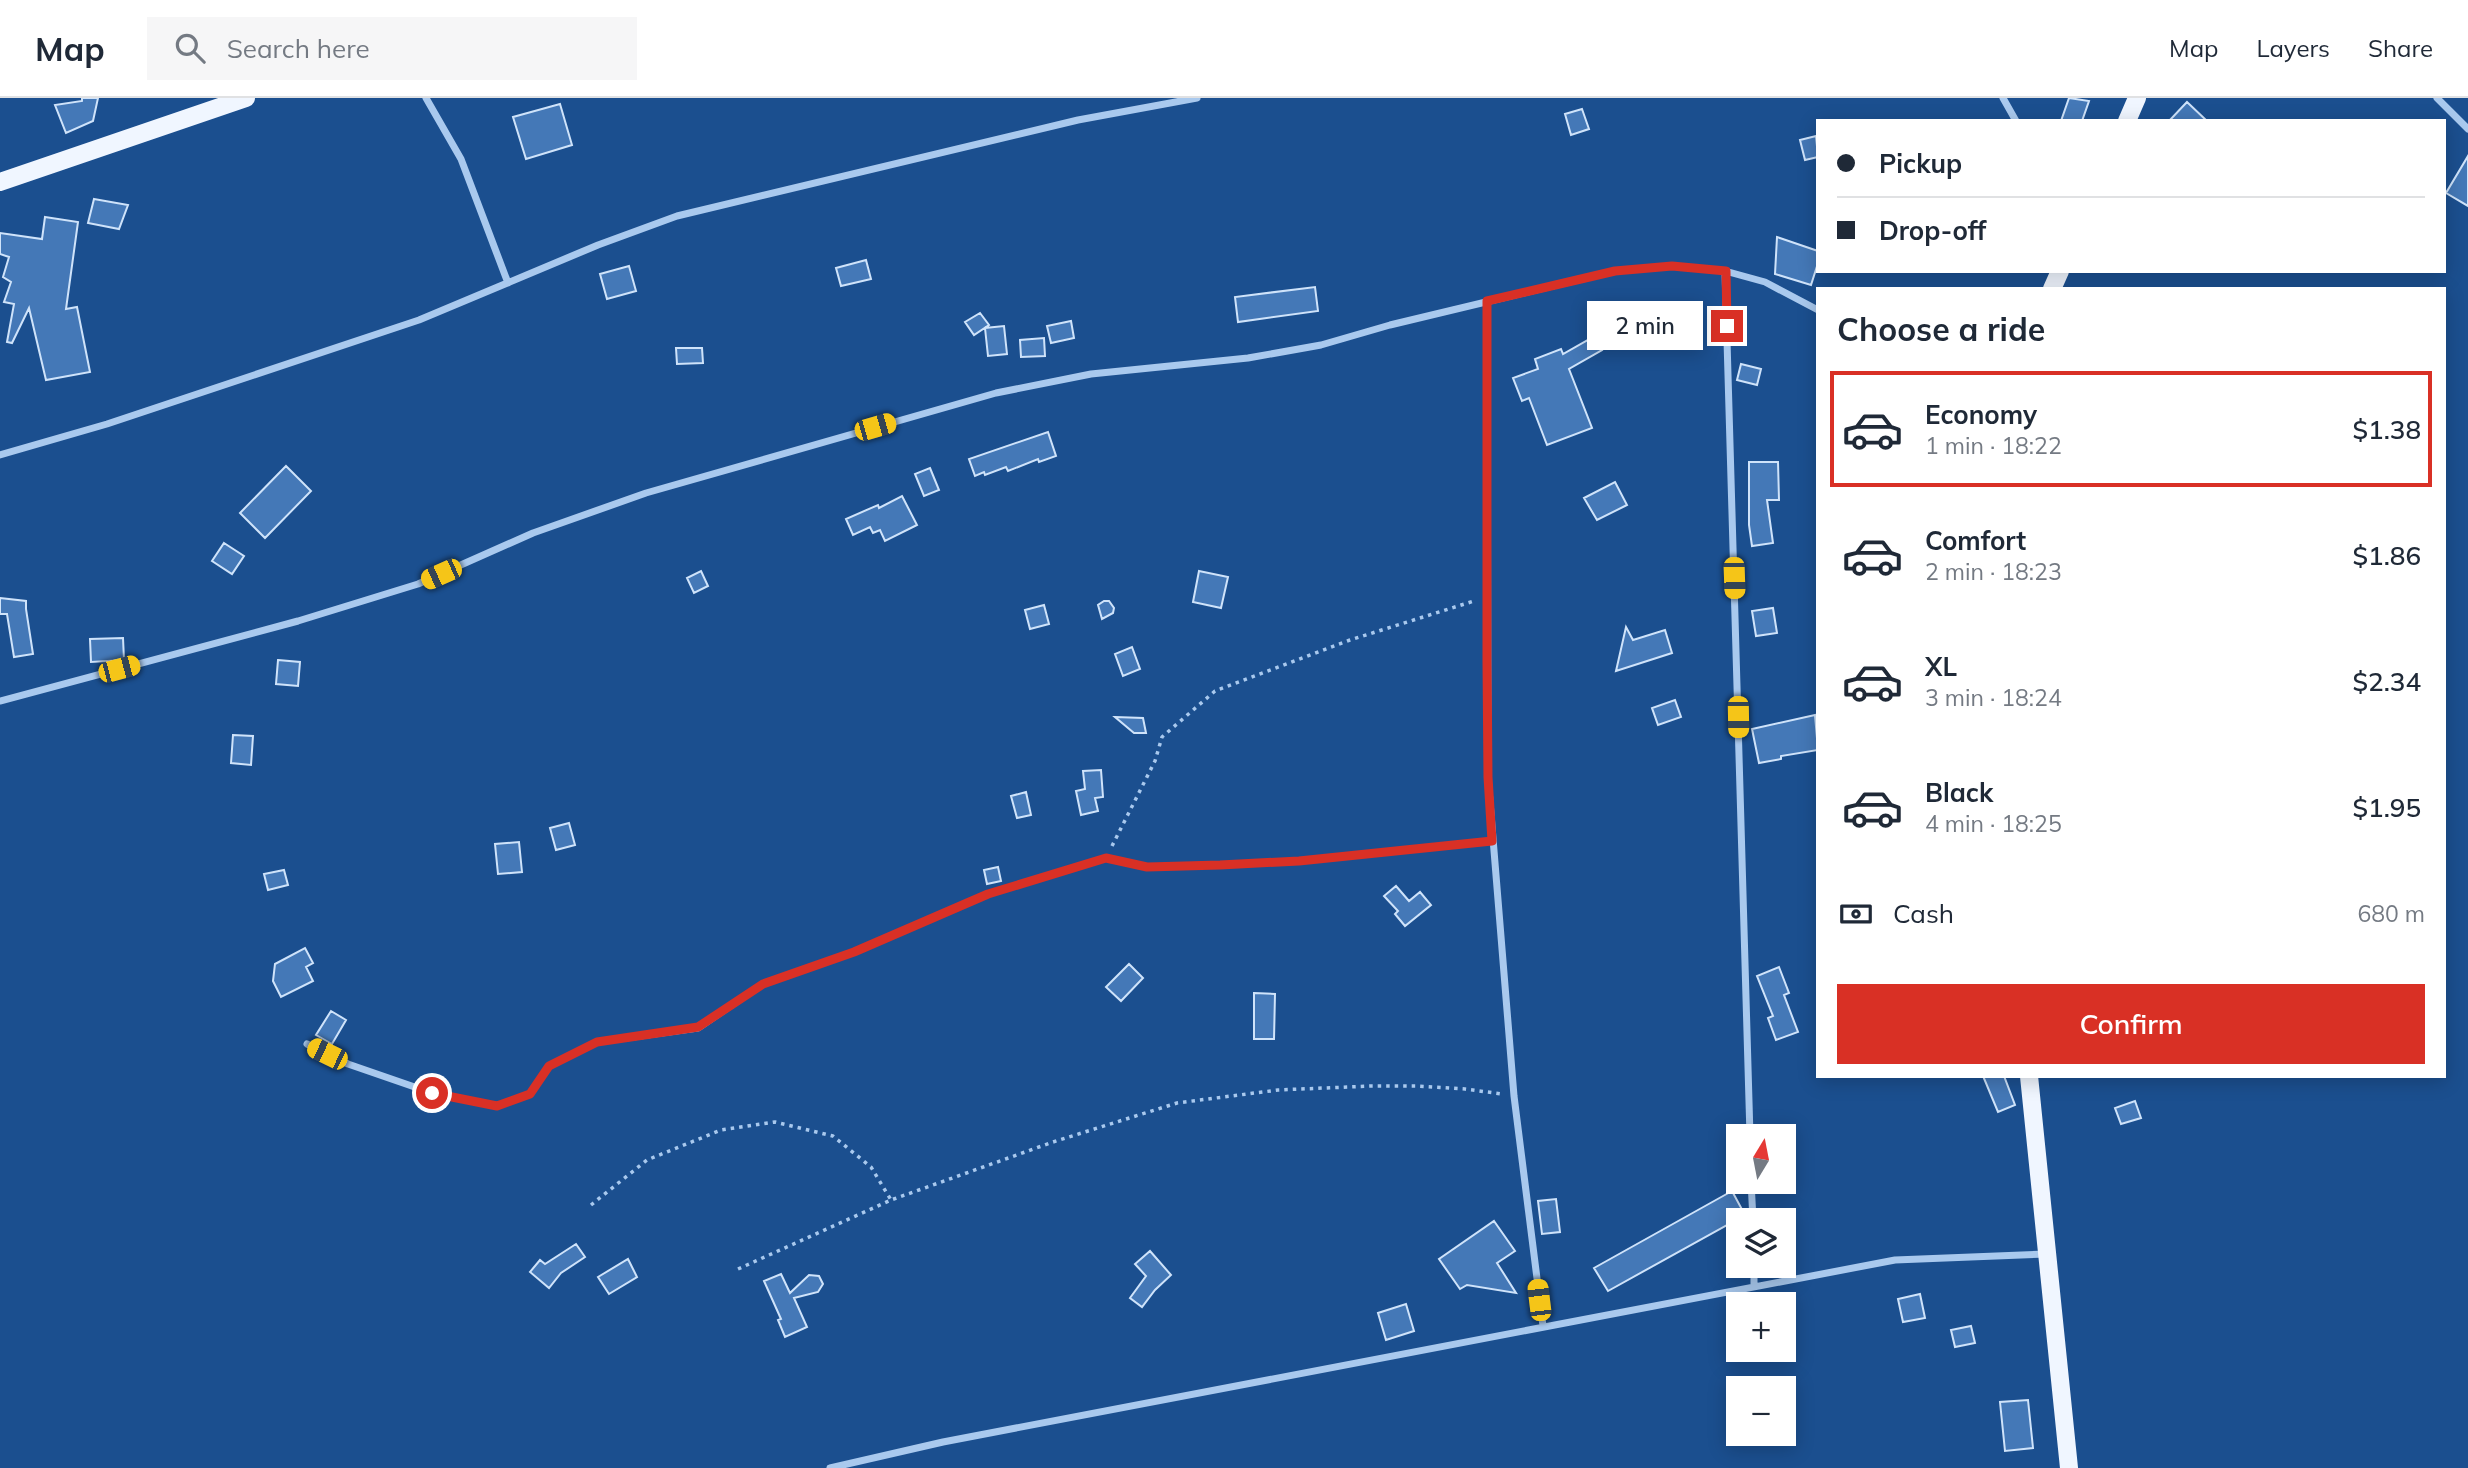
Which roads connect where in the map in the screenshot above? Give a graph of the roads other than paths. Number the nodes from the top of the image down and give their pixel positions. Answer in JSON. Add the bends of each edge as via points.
{"nodes":[{"id":1,"x":246,"y":98,"type":"edge"},
{"id":2,"x":426,"y":98,"type":"edge"},
{"id":3,"x":1197,"y":98,"type":"edge"},
{"id":4,"x":2003,"y":98,"type":"edge"},
{"id":5,"x":2137,"y":98,"type":"edge"},
{"id":6,"x":2437,"y":98,"type":"edge"},
{"id":7,"x":2015,"y":119,"type":"edge"},
{"id":8,"x":2128,"y":119,"type":"edge"},
{"id":9,"x":2468,"y":129,"type":"edge"},
{"id":10,"x":0,"y":182,"type":"edge"},
{"id":11,"x":1726,"y":271,"type":"junction"},
{"id":12,"x":508,"y":283,"type":"junction"},
{"id":13,"x":1487,"y":301,"type":"junction"},
{"id":14,"x":1816,"y":309,"type":"edge"},
{"id":15,"x":0,"y":454,"type":"edge"},
{"id":16,"x":0,"y":701,"type":"edge"},
{"id":17,"x":1492,"y":841,"type":"junction"},
{"id":18,"x":307,"y":1044,"type":"dead end"},
{"id":19,"x":2029,"y":1078,"type":"edge"},
{"id":20,"x":1750,"y":1124,"type":"edge"},
{"id":21,"x":2046,"y":1254,"type":"junction"},
{"id":22,"x":1755,"y":1278,"type":"edge"},
{"id":23,"x":1755,"y":1286,"type":"junction"},
{"id":24,"x":1543,"y":1326,"type":"junction"},
{"id":25,"x":830,"y":1468,"type":"edge"},
{"id":26,"x":2068,"y":1468,"type":"edge"}],
"edges":[{"from":1,"to":10,"type":"main road"},
{"from":2,"to":12,"type":"street","via":[[461,159]]},
{"from":3,"to":12,"type":"street","via":[[1078,120],[689,213]]},
{"from":4,"to":7,"type":"street"},
{"from":5,"to":8,"type":"main road"},
{"from":6,"to":9,"type":"street"},
{"from":11,"to":13,"type":"street","via":[[1672,266],[1615,271]]},
{"from":11,"to":14,"type":"street","via":[[1765,282]]},
{"from":11,"to":20,"type":"street"},
{"from":12,"to":15,"type":"street","via":[[419,320],[107,424]]},
{"from":13,"to":16,"type":"street","via":[[1309,347],[1091,374],[996,393],[646,493],[533,533],[418,584]]},
{"from":13,"to":17,"type":"street","via":[[1486,597]]},
{"from":17,"to":18,"type":"street","via":[[1220,865],[1147,867],[1106,858],[988,894],[854,952],[763,984],[698,1027],[597,1042],[549,1066],[530,1094],[497,1106],[432,1093],[348,1064]]},
{"from":17,"to":24,"type":"street","via":[[1514,1096]]},
{"from":19,"to":21,"type":"main road"},
{"from":21,"to":23,"type":"street","via":[[1895,1260]]},
{"from":21,"to":26,"type":"main road"},
{"from":22,"to":23,"type":"street"},
{"from":23,"to":24,"type":"street"},
{"from":24,"to":25,"type":"street"}]}
